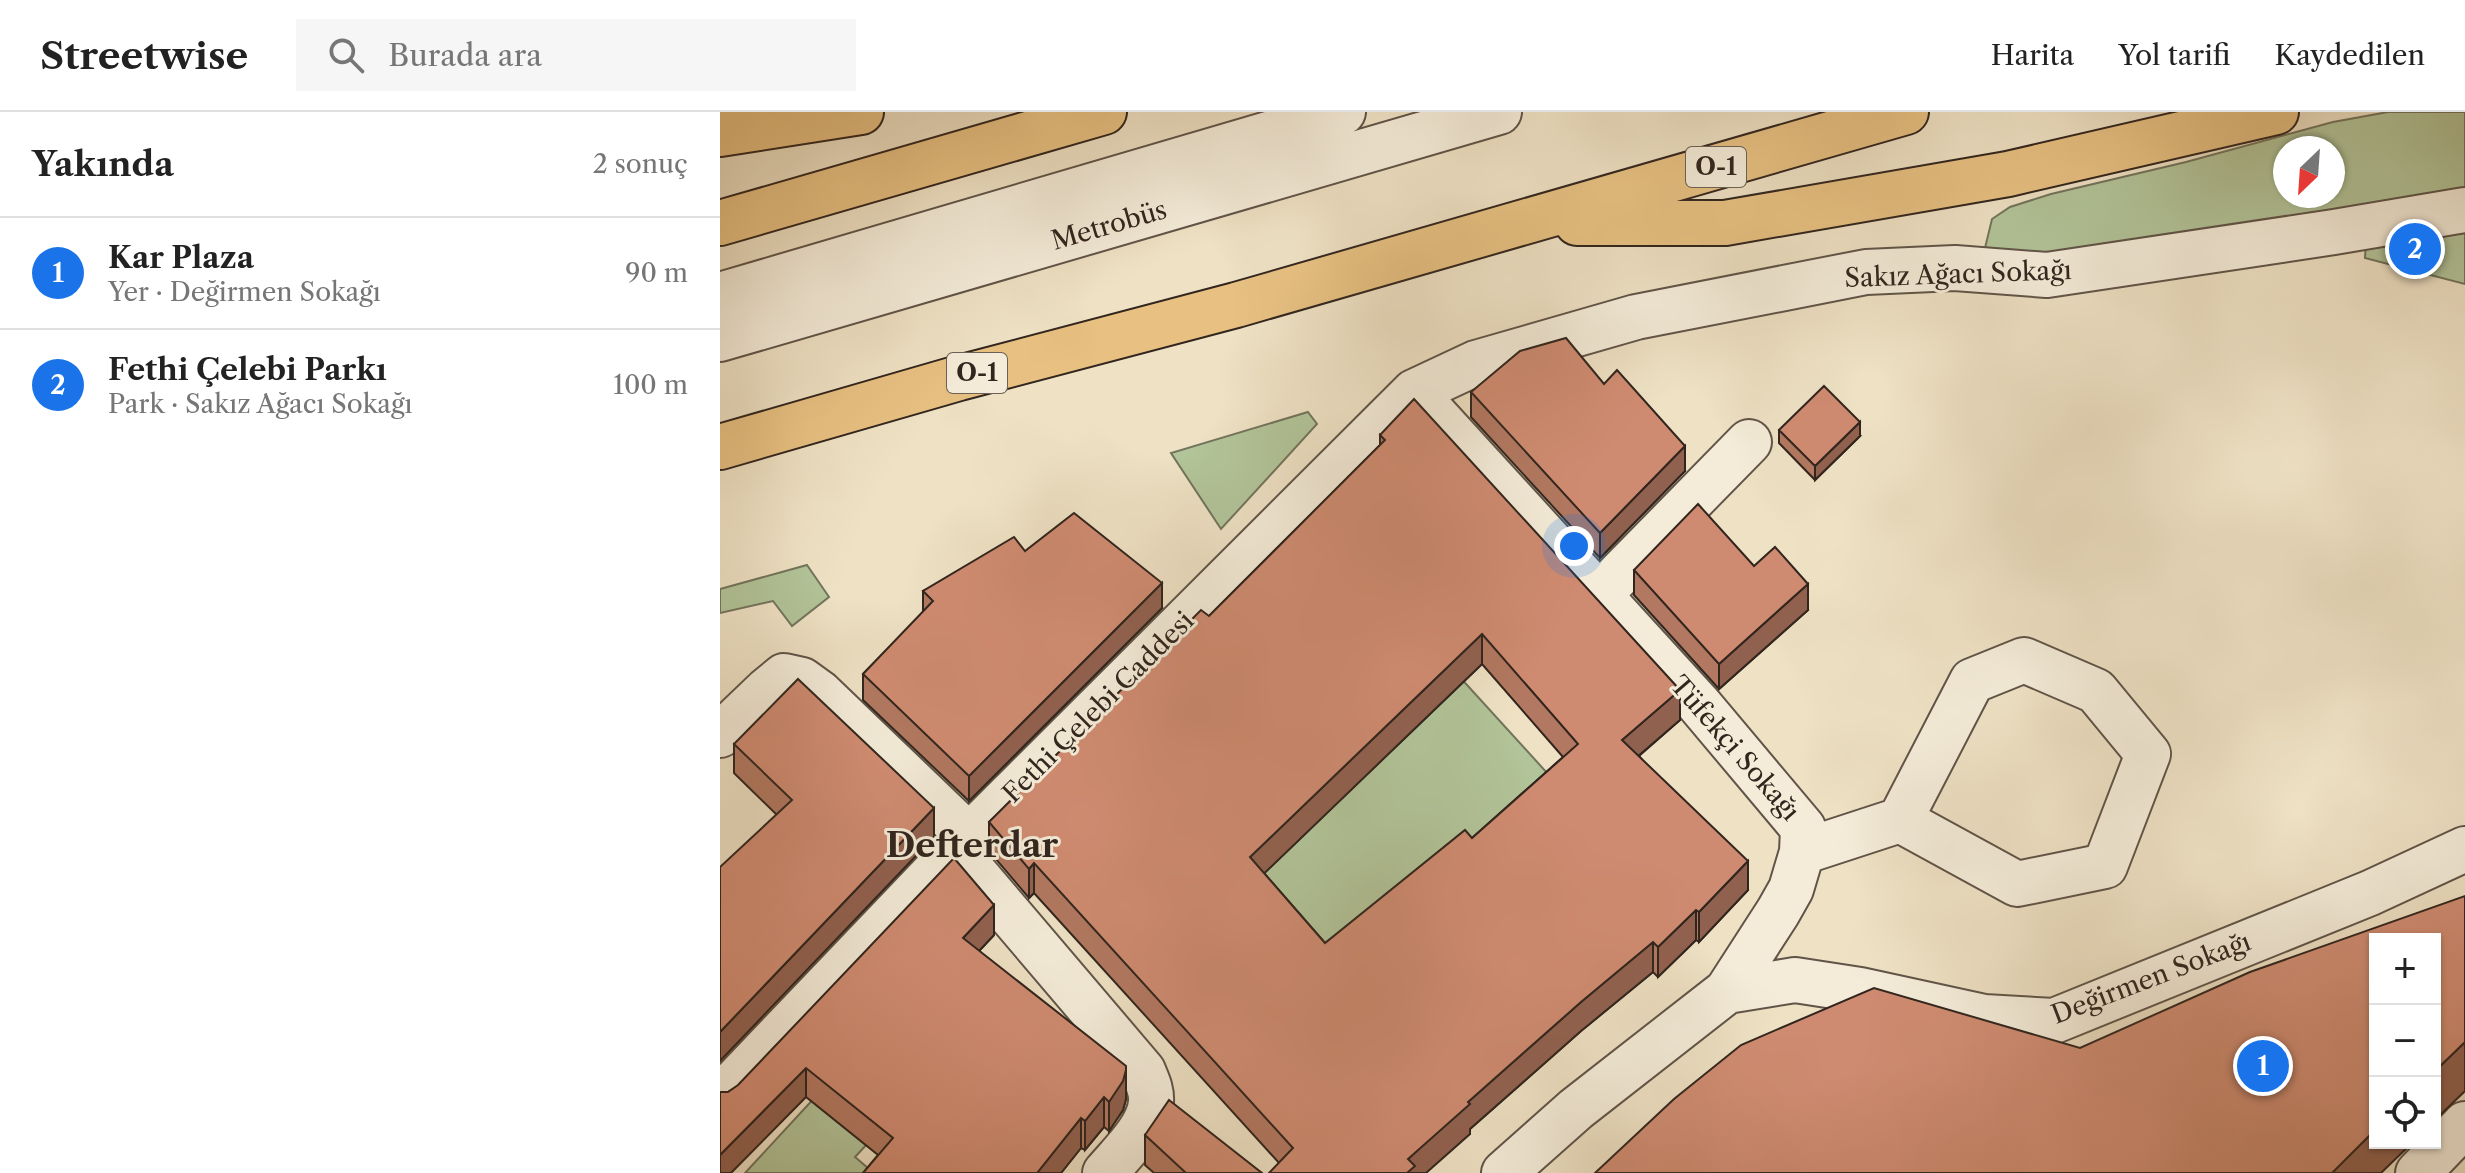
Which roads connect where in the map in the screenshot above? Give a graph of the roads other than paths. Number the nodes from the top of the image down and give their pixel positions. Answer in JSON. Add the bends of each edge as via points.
{"nodes":[{"id":1,"x":861,"y":112,"type":"edge"},
{"id":2,"x":1104,"y":112,"type":"edge"},
{"id":3,"x":1343,"y":112,"type":"edge"},
{"id":4,"x":1499,"y":112,"type":"edge"},
{"id":5,"x":1906,"y":112,"type":"edge"},
{"id":6,"x":2276,"y":112,"type":"edge"},
{"id":7,"x":720,"y":134,"type":"edge"},
{"id":8,"x":2465,"y":210,"type":"edge"},
{"id":9,"x":1526,"y":222,"type":"junction"},
{"id":10,"x":720,"y":223,"type":"edge"},
{"id":11,"x":720,"y":295,"type":"edge"},
{"id":12,"x":720,"y":339,"type":"edge"},
{"id":13,"x":1414,"y":392,"type":"junction"},
{"id":14,"x":1749,"y":442,"type":"dead end"},
{"id":15,"x":720,"y":447,"type":"edge"},
{"id":16,"x":1599,"y":595,"type":"junction"},
{"id":17,"x":720,"y":735,"type":"edge"},
{"id":18,"x":1900,"y":820,"type":"junction"},
{"id":19,"x":962,"y":843,"type":"junction"},
{"id":20,"x":2465,"y":849,"type":"edge"},
{"id":21,"x":1802,"y":852,"type":"junction"},
{"id":22,"x":1727,"y":991,"type":"junction"},
{"id":23,"x":720,"y":1097,"type":"edge"},
{"id":24,"x":2465,"y":1124,"type":"edge"},
{"id":25,"x":1105,"y":1173,"type":"edge"},
{"id":26,"x":1504,"y":1173,"type":"edge"},
{"id":27,"x":2418,"y":1173,"type":"edge"}],
"edges":[{"from":1,"to":7,"type":"highway"},
{"from":2,"to":10,"type":"highway"},
{"from":3,"to":11,"type":"street","name":"Metrobüs"},
{"from":4,"to":12,"type":"street","name":"Metrobüs"},
{"from":5,"to":9,"type":"highway","number":"O-1"},
{"from":6,"to":9,"type":"highway","via":[[2008,174],[1725,223]]},
{"from":8,"to":13,"type":"street","name":"Sakız Ağacı Sokağı","via":[[2047,275],[1955,268],[1866,272],[1636,317],[1476,363]]},
{"from":9,"to":15,"type":"highway","number":"O-1"},
{"from":13,"to":16,"type":"street","name":"Tüfekçi Sokağı"},
{"from":13,"to":19,"type":"street","name":"Fethi Çelebi Caddesi"},
{"from":14,"to":16,"type":"street"},
{"from":16,"to":21,"type":"street","name":"Tüfekçi Sokağı","via":[[1803,828]]},
{"from":17,"to":19,"type":"street","via":[[784,676],[802,680]]},
{"from":18,"to":18,"type":"street","via":[[1972,681],[2024,660],[2096,691],[2148,754],[2105,866],[2017,884]]},
{"from":18,"to":21,"type":"street"},
{"from":19,"to":23,"type":"street","name":"Fethi Çelebi Caddesi"},
{"from":19,"to":25,"type":"street","via":[[1143,1071],[1150,1087],[1151,1105],[1143,1125]]},
{"from":20,"to":22,"type":"street","name":"Değirmen Sokağı","via":[[2054,1021],[1984,1017],[1795,980]]},
{"from":21,"to":22,"type":"street","name":"Tüfekçi Sokağı","via":[[1791,889]]},
{"from":22,"to":26,"type":"street","name":"Tüfekçi Sokağı","via":[[1576,1109]]},
{"from":24,"to":27,"type":"street"}]}
